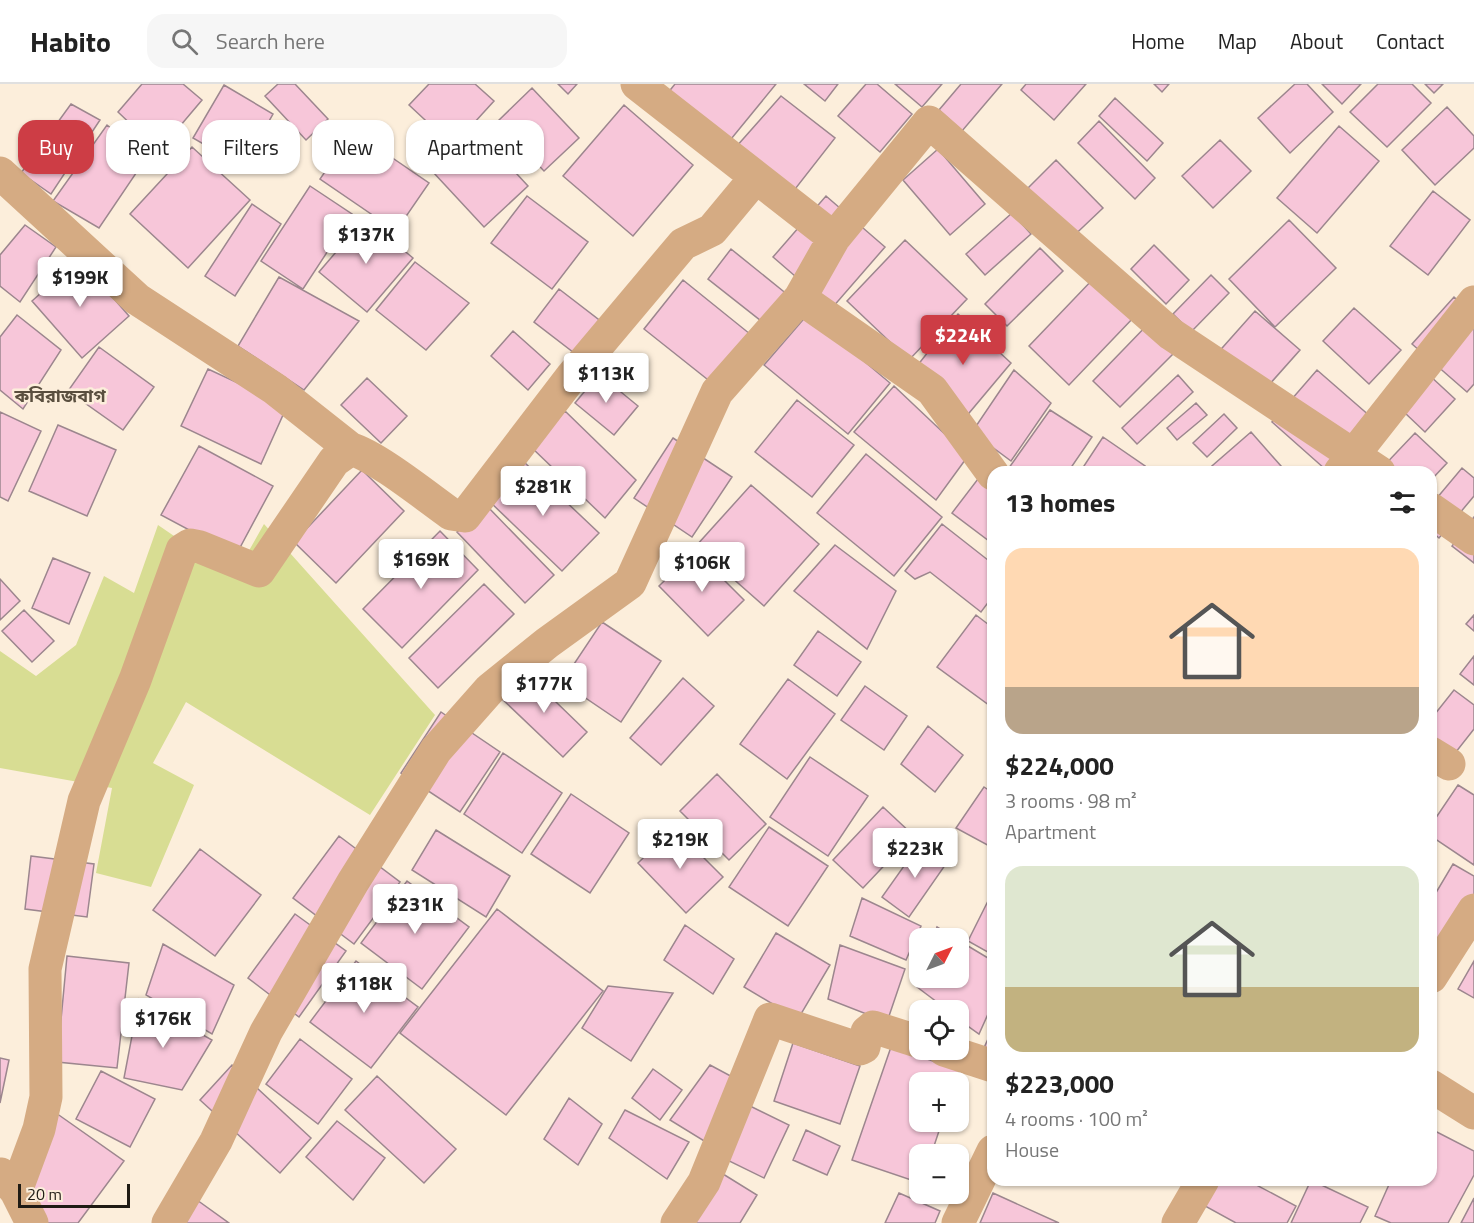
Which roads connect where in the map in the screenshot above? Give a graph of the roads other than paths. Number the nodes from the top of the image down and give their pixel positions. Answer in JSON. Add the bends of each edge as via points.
{"nodes":[{"id":1,"x":637,"y":84,"type":"edge"},
{"id":2,"x":0,"y":173,"type":"edge"},
{"id":3,"x":756,"y":177,"type":"junction"},
{"id":4,"x":834,"y":238,"type":"junction"},
{"id":5,"x":800,"y":298,"type":"junction"},
{"id":6,"x":1474,"y":302,"type":"edge"},
{"id":7,"x":351,"y":450,"type":"junction"},
{"id":8,"x":987,"y":466,"type":"edge"},
{"id":9,"x":1356,"y":466,"type":"edge"},
{"id":10,"x":1358,"y":466,"type":"edge"},
{"id":11,"x":1437,"y":513,"type":"edge"},
{"id":12,"x":1474,"y":539,"type":"edge"},
{"id":13,"x":1474,"y":910,"type":"edge"},
{"id":14,"x":1437,"y":968,"type":"edge"},
{"id":15,"x":909,"y":1038,"type":"edge"},
{"id":16,"x":969,"y":1058,"type":"edge"},
{"id":17,"x":987,"y":1064,"type":"edge"},
{"id":18,"x":1437,"y":1090,"type":"edge"},
{"id":19,"x":1474,"y":1113,"type":"edge"},
{"id":20,"x":987,"y":1163,"type":"edge"},
{"id":21,"x":8,"y":1182,"type":"edge"},
{"id":22,"x":1200,"y":1186,"type":"edge"},
{"id":23,"x":32,"y":1223,"type":"edge"},
{"id":24,"x":168,"y":1223,"type":"edge"},
{"id":25,"x":677,"y":1223,"type":"edge"},
{"id":26,"x":958,"y":1223,"type":"edge"},
{"id":27,"x":1178,"y":1223,"type":"edge"}],
"edges":[{"from":1,"to":3,"type":"street"},
{"from":2,"to":7,"type":"street","via":[[137,299],[275,389]]},
{"from":3,"to":4,"type":"street"},
{"from":3,"to":7,"type":"street","via":[[712,230],[683,244],[675,253],[572,376],[465,516],[451,514],[367,453]]},
{"from":4,"to":5,"type":"street"},
{"from":4,"to":9,"type":"street","via":[[929,122],[1171,334]]},
{"from":5,"to":8,"type":"street","via":[[932,390]]},
{"from":5,"to":24,"type":"street","via":[[717,392],[630,583],[490,689],[436,750],[266,1032],[216,1141]]},
{"from":6,"to":10,"type":"street"},
{"from":7,"to":21,"type":"street","via":[[334,461],[259,571],[200,547],[190,545],[182,550],[135,680],[84,801],[45,969],[46,1097],[39,1129]]},
{"from":11,"to":12,"type":"street"},
{"from":13,"to":14,"type":"street"},
{"from":15,"to":25,"type":"street","via":[[873,1027],[860,1050],[770,1019],[704,1182]]},
{"from":16,"to":17,"type":"street"},
{"from":18,"to":19,"type":"street"},
{"from":20,"to":26,"type":"street"},
{"from":21,"to":23,"type":"street"},
{"from":22,"to":27,"type":"street"}]}
